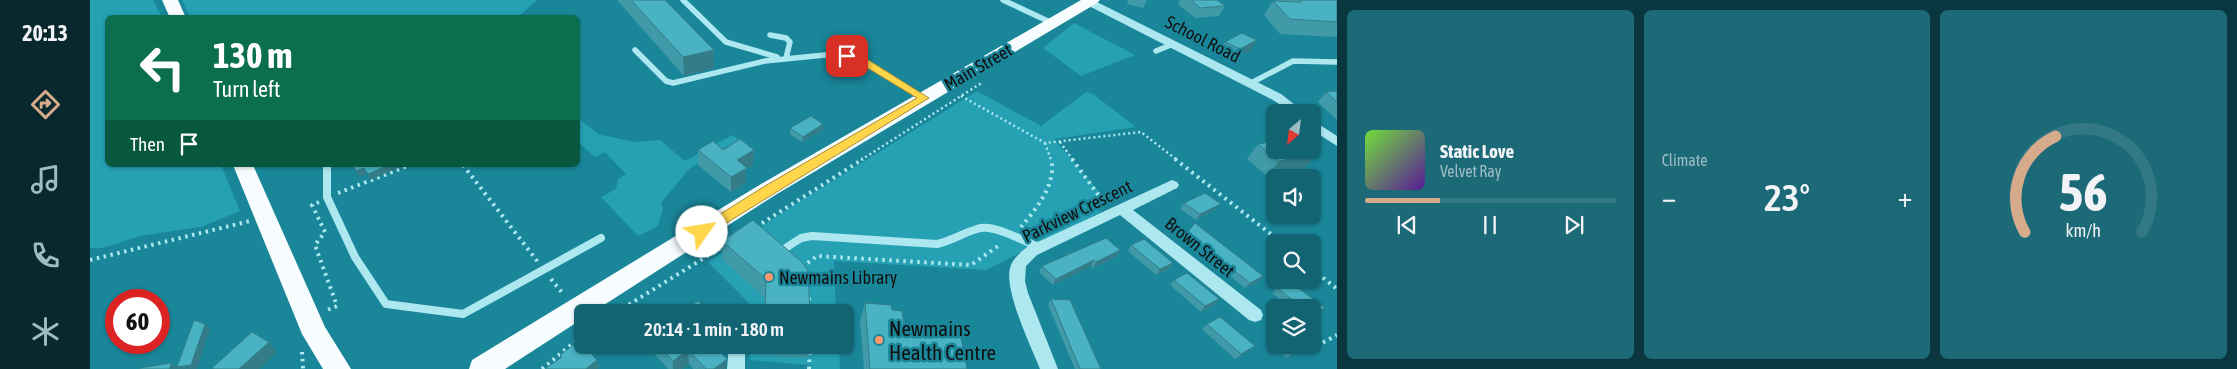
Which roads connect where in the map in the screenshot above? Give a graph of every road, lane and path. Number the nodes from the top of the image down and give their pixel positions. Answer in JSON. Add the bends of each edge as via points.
{"nodes":[{"id":1,"x":170,"y":0,"type":"edge"},
{"id":2,"x":683,"y":0,"type":"edge"},
{"id":3,"x":1003,"y":0,"type":"edge"},
{"id":4,"x":1090,"y":1,"type":"edge"},
{"id":5,"x":177,"y":15,"type":"edge"},
{"id":6,"x":1052,"y":23,"type":"junction"},
{"id":7,"x":770,"y":35,"type":"dead end"},
{"id":8,"x":1173,"y":44,"type":"junction"},
{"id":9,"x":635,"y":50,"type":"dead end"},
{"id":10,"x":1156,"y":51,"type":"dead end"},
{"id":11,"x":784,"y":59,"type":"junction"},
{"id":12,"x":1337,"y":62,"type":"edge"},
{"id":13,"x":984,"y":82,"type":"dead end"},
{"id":14,"x":1250,"y":83,"type":"junction"},
{"id":15,"x":953,"y":91,"type":"junction"},
{"id":16,"x":924,"y":98,"type":"junction"},
{"id":17,"x":1287,"y":104,"type":"edge"},
{"id":18,"x":1321,"y":130,"type":"edge"},
{"id":19,"x":1059,"y":142,"type":"junction"},
{"id":20,"x":1337,"y":142,"type":"edge"},
{"id":21,"x":244,"y":167,"type":"edge"},
{"id":22,"x":327,"y":167,"type":"edge"},
{"id":23,"x":405,"y":167,"type":"edge"},
{"id":24,"x":466,"y":167,"type":"edge"},
{"id":25,"x":1172,"y":185,"type":"dead end"},
{"id":26,"x":327,"y":198,"type":"junction"},
{"id":27,"x":1117,"y":211,"type":"junction"},
{"id":28,"x":264,"y":218,"type":"junction"},
{"id":29,"x":747,"y":232,"type":"edge"},
{"id":30,"x":1271,"y":234,"type":"edge"},
{"id":31,"x":601,"y":238,"type":"dead end"},
{"id":32,"x":728,"y":244,"type":"edge"},
{"id":33,"x":1039,"y":247,"type":"junction"},
{"id":34,"x":781,"y":251,"type":"edge"},
{"id":35,"x":90,"y":260,"type":"edge"},
{"id":36,"x":544,"y":270,"type":"junction"},
{"id":37,"x":1321,"y":276,"type":"edge"},
{"id":38,"x":1337,"y":289,"type":"edge"},
{"id":39,"x":808,"y":295,"type":"edge"},
{"id":40,"x":583,"y":304,"type":"edge"},
{"id":41,"x":588,"y":304,"type":"edge"},
{"id":42,"x":630,"y":304,"type":"edge"},
{"id":43,"x":809,"y":304,"type":"edge"},
{"id":44,"x":574,"y":313,"type":"edge"},
{"id":45,"x":1254,"y":315,"type":"dead end"},
{"id":46,"x":308,"y":318,"type":"junction"},
{"id":47,"x":1337,"y":334,"type":"edge"},
{"id":48,"x":574,"y":343,"type":"edge"},
{"id":49,"x":1321,"y":343,"type":"edge"},
{"id":50,"x":299,"y":344,"type":"dead end"},
{"id":51,"x":737,"y":354,"type":"edge"},
{"id":52,"x":810,"y":354,"type":"edge"},
{"id":53,"x":303,"y":369,"type":"edge"},
{"id":54,"x":338,"y":369,"type":"edge"},
{"id":55,"x":482,"y":369,"type":"edge"},
{"id":56,"x":542,"y":369,"type":"edge"},
{"id":57,"x":736,"y":369,"type":"edge"},
{"id":58,"x":809,"y":369,"type":"edge"},
{"id":59,"x":1049,"y":369,"type":"edge"}],
"edges":[{"from":1,"to":5,"type":"main road"},
{"from":2,"to":11,"type":"lane","via":[[726,42]]},
{"from":3,"to":6,"type":"lane"},
{"from":4,"to":6,"type":"main road","name":"Main Street"},
{"from":4,"to":8,"type":"street","name":"School Road"},
{"from":6,"to":15,"type":"main road","name":"Main Street"},
{"from":7,"to":11,"type":"lane","via":[[790,42]]},
{"from":8,"to":10,"type":"lane"},
{"from":8,"to":14,"type":"street","name":"School Road"},
{"from":9,"to":11,"type":"lane","via":[[666,81],[673,83],[729,68]]},
{"from":11,"to":16,"type":"lane","via":[[835,54],[858,58]]},
{"from":12,"to":14,"type":"lane","via":[[1293,61]]},
{"from":13,"to":15,"type":"path"},
{"from":14,"to":17,"type":"street","name":"School Road"},
{"from":15,"to":16,"type":"main road","name":"Main Street"},
{"from":15,"to":19,"type":"path","via":[[1045,143]]},
{"from":15,"to":29,"type":"path"},
{"from":16,"to":41,"type":"main road","name":"Main Street","via":[[770,189]]},
{"from":18,"to":20,"type":"street"},
{"from":19,"to":27,"type":"path"},
{"from":19,"to":30,"type":"path","via":[[1141,132]]},
{"from":21,"to":28,"type":"main road"},
{"from":22,"to":26,"type":"lane"},
{"from":23,"to":26,"type":"path"},
{"from":24,"to":36,"type":"path"},
{"from":25,"to":27,"type":"street","name":"Parkview Crescent"},
{"from":26,"to":36,"type":"lane","via":[[355,257],[386,304],[463,314]]},
{"from":26,"to":46,"type":"path","via":[[312,205],[325,232],[315,245],[337,306]]},
{"from":27,"to":33,"type":"street","name":"Parkview Crescent"},
{"from":27,"to":45,"type":"street","name":"Brown Street"},
{"from":28,"to":35,"type":"path"},
{"from":28,"to":46,"type":"main road"},
{"from":31,"to":36,"type":"lane"},
{"from":32,"to":42,"type":"path"},
{"from":33,"to":34,"type":"lane","via":[[988,227],[937,244],[812,236],[801,238]]},
{"from":33,"to":59,"type":"street","name":"Parkview Crescent","via":[[1020,261],[1016,273],[1022,300]]},
{"from":36,"to":40,"type":"path","via":[[564,295],[574,293]]},
{"from":37,"to":38,"type":"path"},
{"from":39,"to":43,"type":"path"},
{"from":44,"to":55,"type":"main road","name":"Main Street"},
{"from":46,"to":54,"type":"main road"},
{"from":47,"to":49,"type":"path"},
{"from":48,"to":56,"type":"path"},
{"from":50,"to":53,"type":"path","via":[[303,353]]},
{"from":51,"to":57,"type":"street"},
{"from":52,"to":58,"type":"path"}]}
